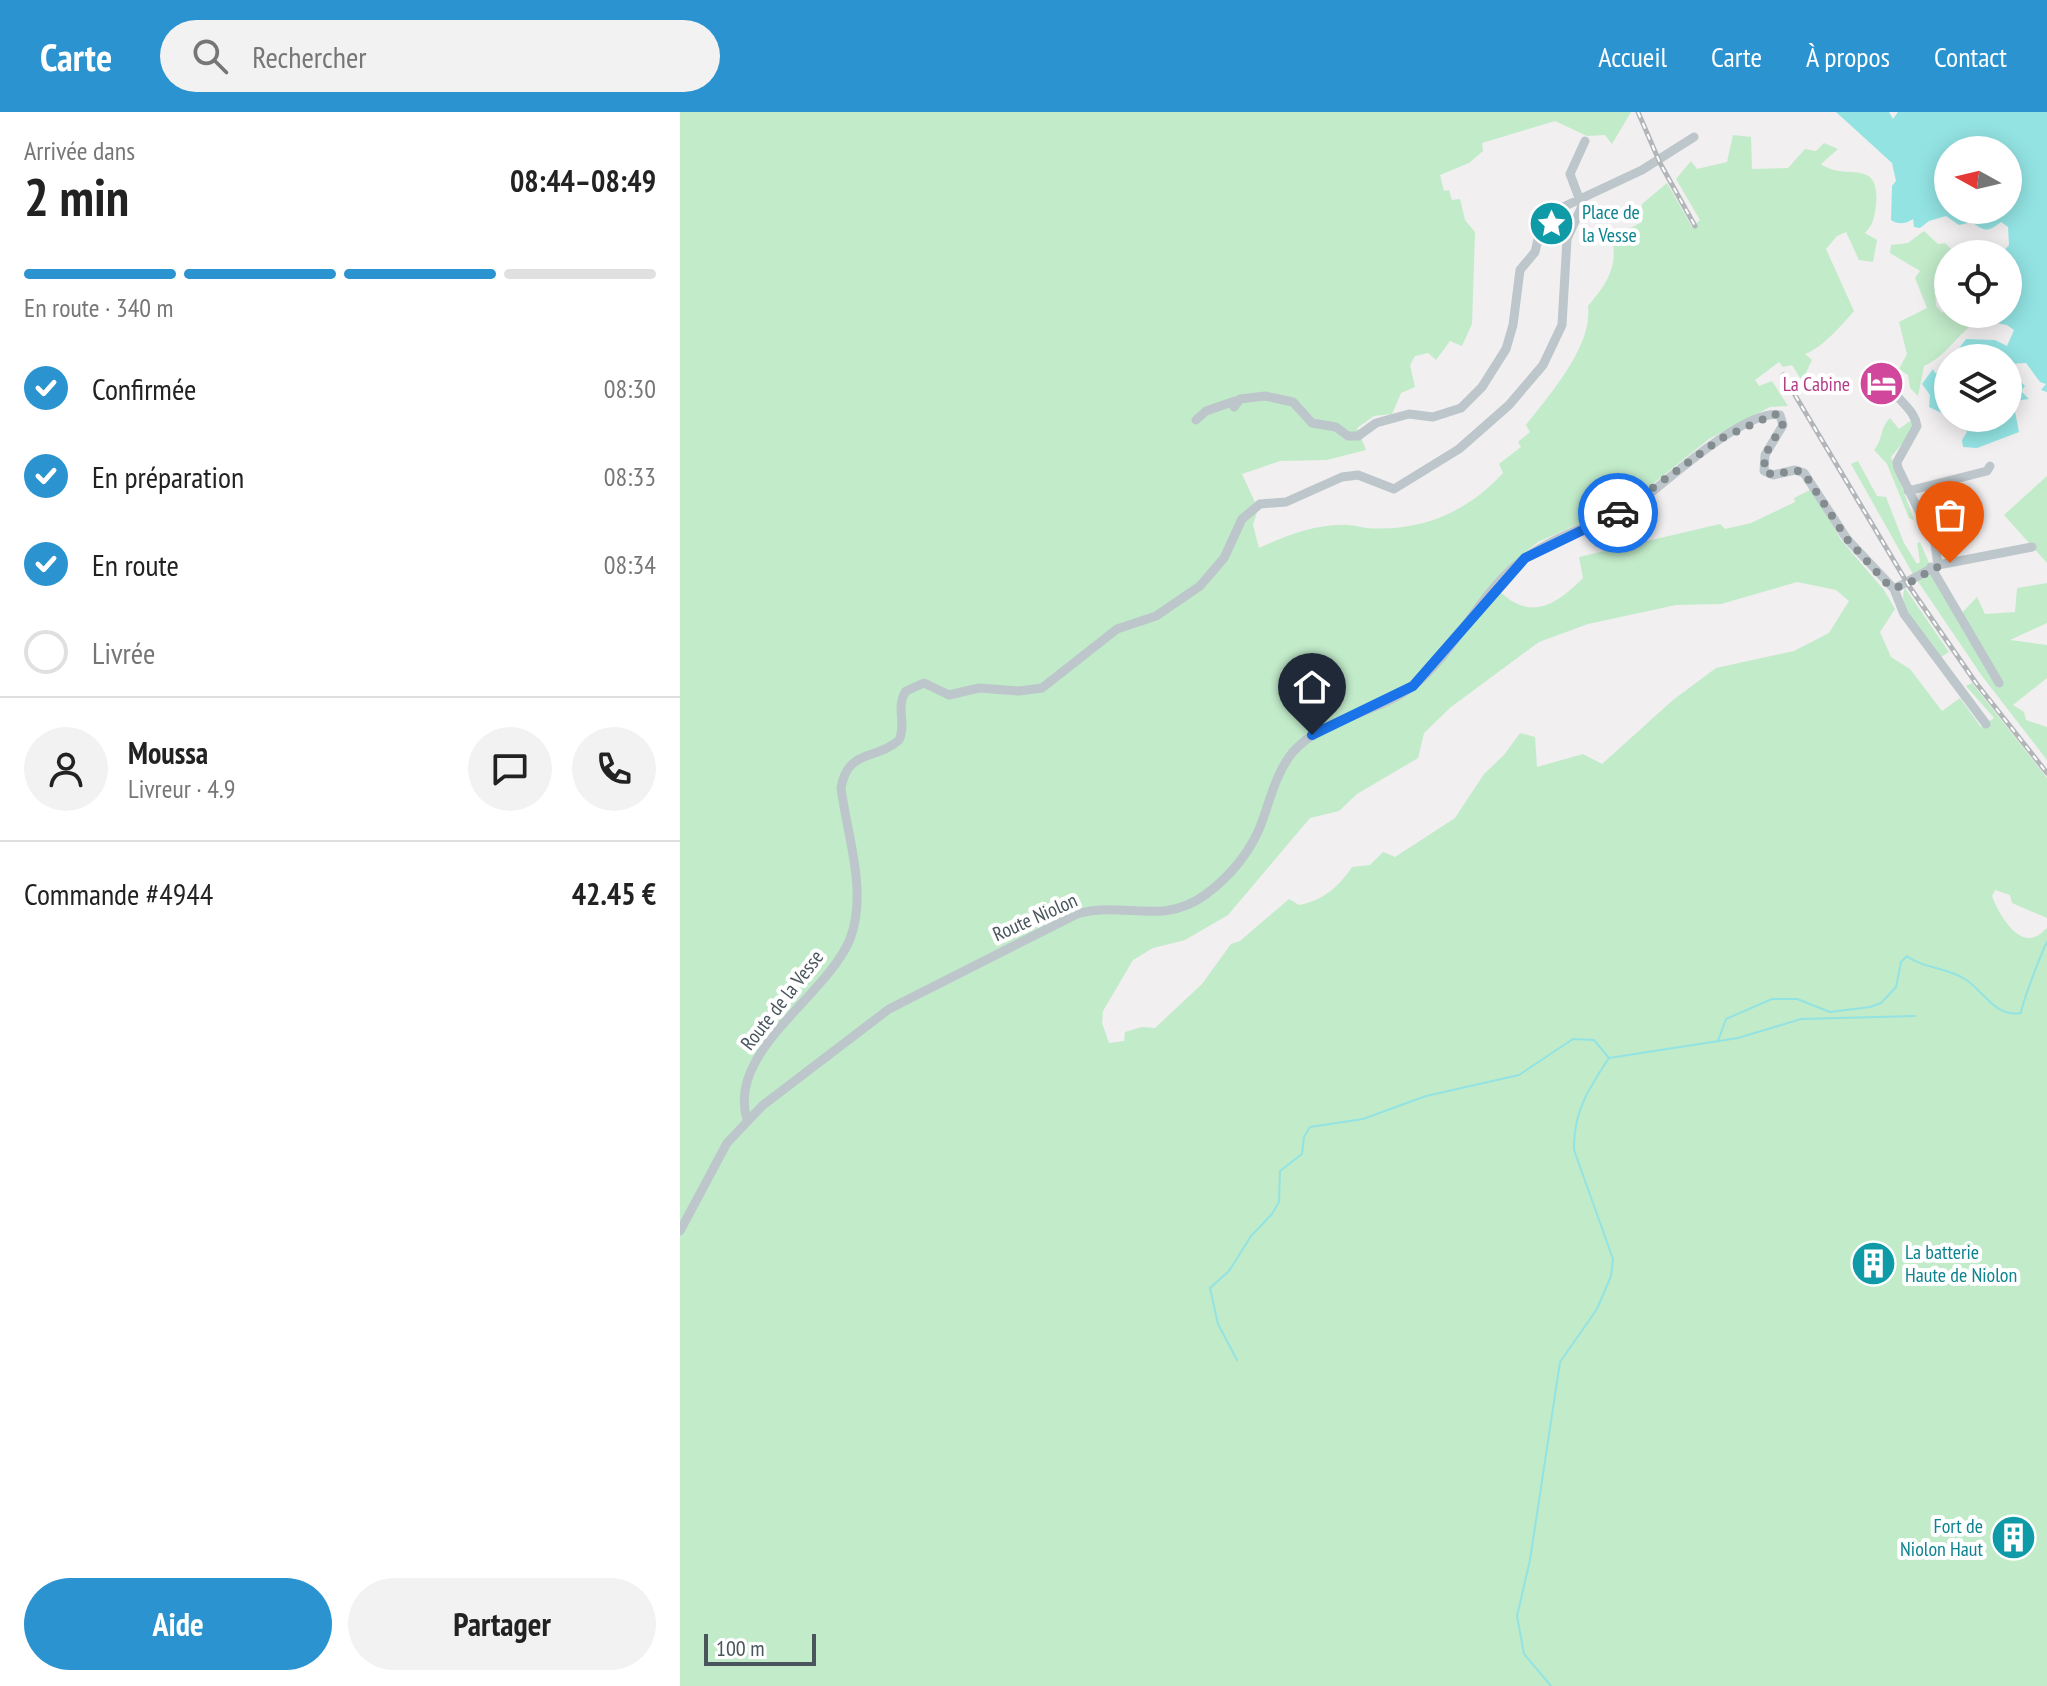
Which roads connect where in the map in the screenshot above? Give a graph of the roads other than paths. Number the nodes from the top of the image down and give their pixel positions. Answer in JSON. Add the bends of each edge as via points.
{"nodes":[{"id":1,"x":1694,"y":137,"type":"dead end"},
{"id":2,"x":1585,"y":141,"type":"dead end"},
{"id":3,"x":1579,"y":200,"type":"junction"},
{"id":4,"x":1549,"y":219,"type":"junction"},
{"id":5,"x":1559,"y":234,"type":"dead end"},
{"id":6,"x":1890,"y":375,"type":"dead end"},
{"id":7,"x":1196,"y":420,"type":"dead end"},
{"id":8,"x":1990,"y":466,"type":"dead end"},
{"id":9,"x":1908,"y":491,"type":"junction"},
{"id":10,"x":2032,"y":547,"type":"dead end"},
{"id":11,"x":1934,"y":566,"type":"junction"},
{"id":12,"x":1894,"y":589,"type":"junction"},
{"id":13,"x":1119,"y":622,"type":"dead end"},
{"id":14,"x":1113,"y":632,"type":"junction"},
{"id":15,"x":1999,"y":683,"type":"dead end"},
{"id":16,"x":1986,"y":724,"type":"dead end"},
{"id":17,"x":747,"y":1119,"type":"junction"},
{"id":18,"x":680,"y":1231,"type":"edge"}],
"edges":[{"from":1,"to":3,"type":"street"},
{"from":2,"to":3,"type":"street","via":[[1570,174]]},
{"from":3,"to":4,"type":"street"},
{"from":3,"to":14,"type":"street","name":"Route de la Vesse","via":[[1581,211],[1567,239],[1562,325],[1555,346],[1509,405],[1459,449],[1394,489],[1358,475],[1286,502],[1260,504],[1242,519],[1224,558],[1200,586],[1156,616]]},
{"from":4,"to":5,"type":"street"},
{"from":4,"to":7,"type":"street","via":[[1535,252],[1520,270],[1506,349],[1461,408],[1433,417],[1409,414],[1376,423],[1358,436],[1312,423],[1293,402],[1265,396],[1218,406]]},
{"from":6,"to":9,"type":"street","via":[[1892,393],[1916,419],[1898,468]]},
{"from":8,"to":9,"type":"street"},
{"from":9,"to":11,"type":"street","via":[[1935,544]]},
{"from":10,"to":11,"type":"street"},
{"from":11,"to":12,"type":"street"},
{"from":11,"to":15,"type":"street"},
{"from":12,"to":16,"type":"street","via":[[1904,614]]},
{"from":12,"to":17,"type":"street","name":"Route Niolon","via":[[1847,539],[1804,473],[1764,471],[1765,455],[1784,422],[1780,415],[1766,416],[1708,447],[1633,504],[1525,558],[1413,686],[1299,746],[1278,776],[1246,854],[1202,897],[1170,912],[1089,911],[1053,925],[889,1009]]},
{"from":13,"to":14,"type":"street"},
{"from":14,"to":17,"type":"street","name":"Route de la Vesse","via":[[1036,690],[979,688],[949,695],[917,683],[902,697],[899,740],[846,770],[841,788],[854,861],[853,929],[836,962],[752,1068],[743,1095]]},
{"from":17,"to":18,"type":"street","name":"Route Niolon","via":[[727,1143]]}]}
